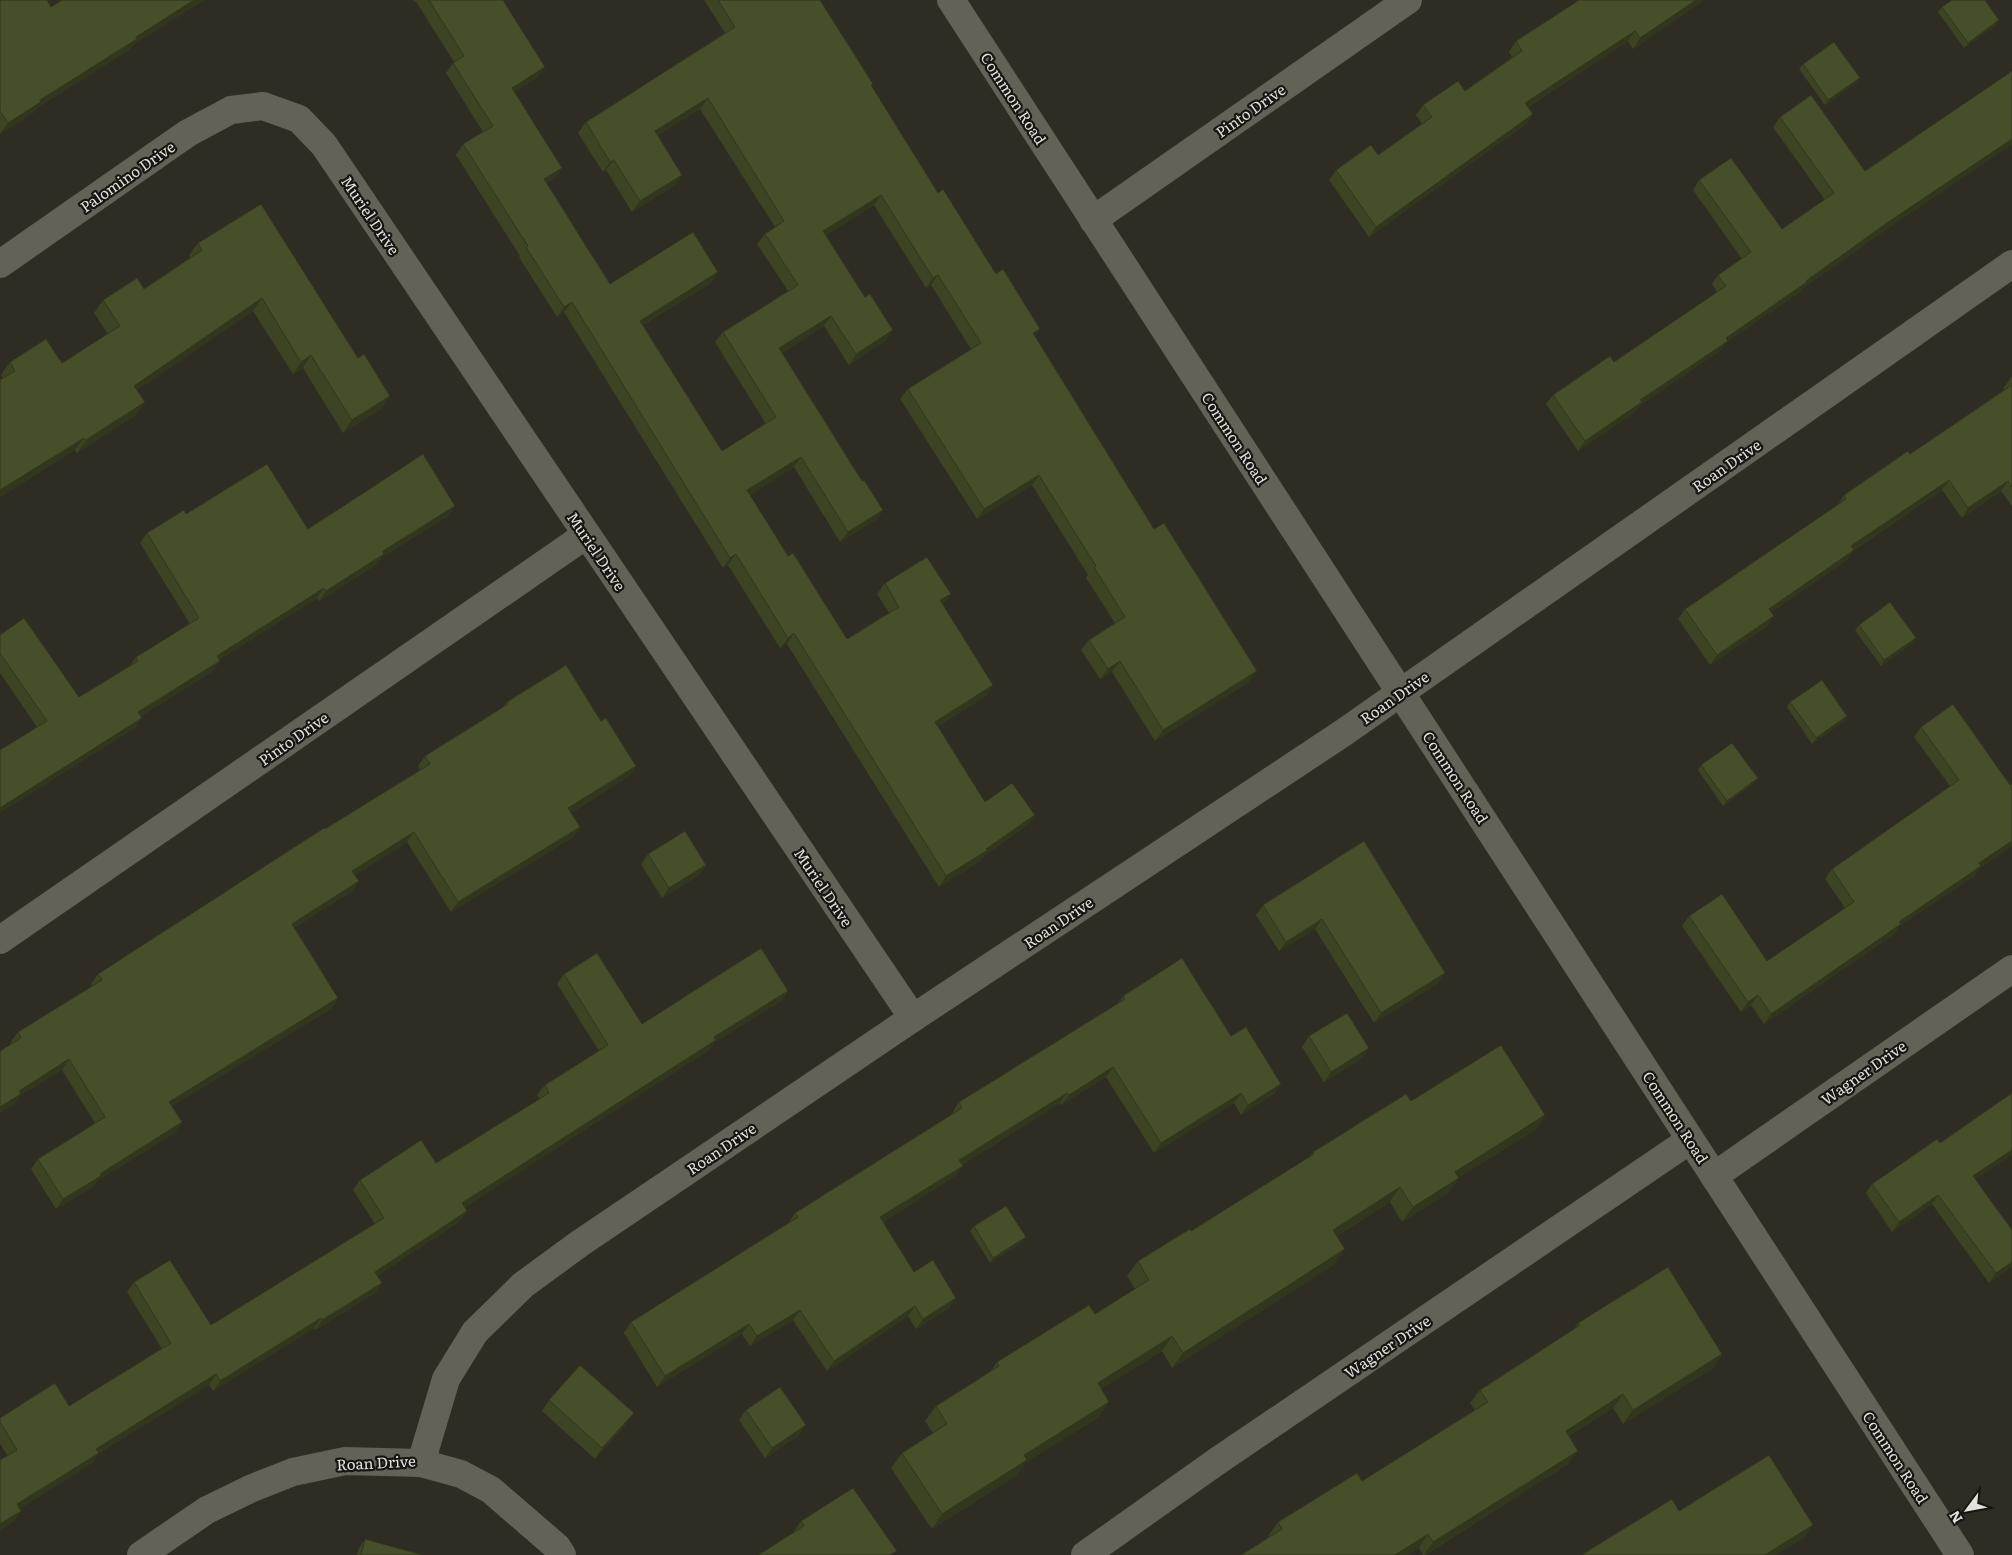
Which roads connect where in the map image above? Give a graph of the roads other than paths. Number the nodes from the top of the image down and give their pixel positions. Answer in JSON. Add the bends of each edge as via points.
{"nodes":[{"id":1,"x":951,"y":0,"type":"edge"},
{"id":2,"x":1408,"y":0,"type":"edge"},
{"id":3,"x":263,"y":106,"type":"joint"},
{"id":4,"x":1093,"y":220,"type":"junction"},
{"id":5,"x":0,"y":264,"type":"edge"},
{"id":6,"x":2012,"y":264,"type":"edge"},
{"id":7,"x":586,"y":535,"type":"junction"},
{"id":8,"x":1401,"y":692,"type":"junction"},
{"id":9,"x":0,"y":940,"type":"edge"},
{"id":10,"x":2012,"y":969,"type":"edge"},
{"id":11,"x":913,"y":1018,"type":"junction"},
{"id":12,"x":1690,"y":1140,"type":"junction"},
{"id":13,"x":1714,"y":1176,"type":"junction"},
{"id":14,"x":421,"y":1463,"type":"junction"},
{"id":15,"x":1956,"y":1554,"type":"edge"},
{"id":16,"x":141,"y":1555,"type":"edge"},
{"id":17,"x":562,"y":1555,"type":"edge"},
{"id":18,"x":1085,"y":1555,"type":"edge"}],
"edges":[{"from":1,"to":4,"type":"street","name":"Common Road"},
{"from":2,"to":4,"type":"street","name":"Pinto Drive"},
{"from":3,"to":5,"type":"street","name":"Palomino Drive","via":[[231,110],[188,133]]},
{"from":3,"to":7,"type":"street","name":"Muriel Drive","via":[[298,119],[324,145]]},
{"from":4,"to":8,"type":"street","name":"Common Road"},
{"from":6,"to":8,"type":"street","name":"Roan Drive"},
{"from":7,"to":9,"type":"street","name":"Pinto Drive"},
{"from":7,"to":11,"type":"street","name":"Muriel Drive"},
{"from":8,"to":11,"type":"street","name":"Roan Drive"},
{"from":8,"to":12,"type":"street","name":"Common Road"},
{"from":10,"to":13,"type":"street","name":"Wagner Drive"},
{"from":11,"to":14,"type":"street","name":"Roan Drive","via":[[523,1285],[475,1332],[446,1379]]},
{"from":12,"to":13,"type":"street","name":"Common Road"},
{"from":12,"to":18,"type":"street","name":"Wagner Drive","via":[[1216,1462]]},
{"from":13,"to":15,"type":"street","name":"Common Road"},
{"from":14,"to":16,"type":"street","name":"Roan Drive","via":[[345,1461],[293,1472],[207,1510]]},
{"from":14,"to":17,"type":"street","via":[[461,1474],[491,1490]]}]}
